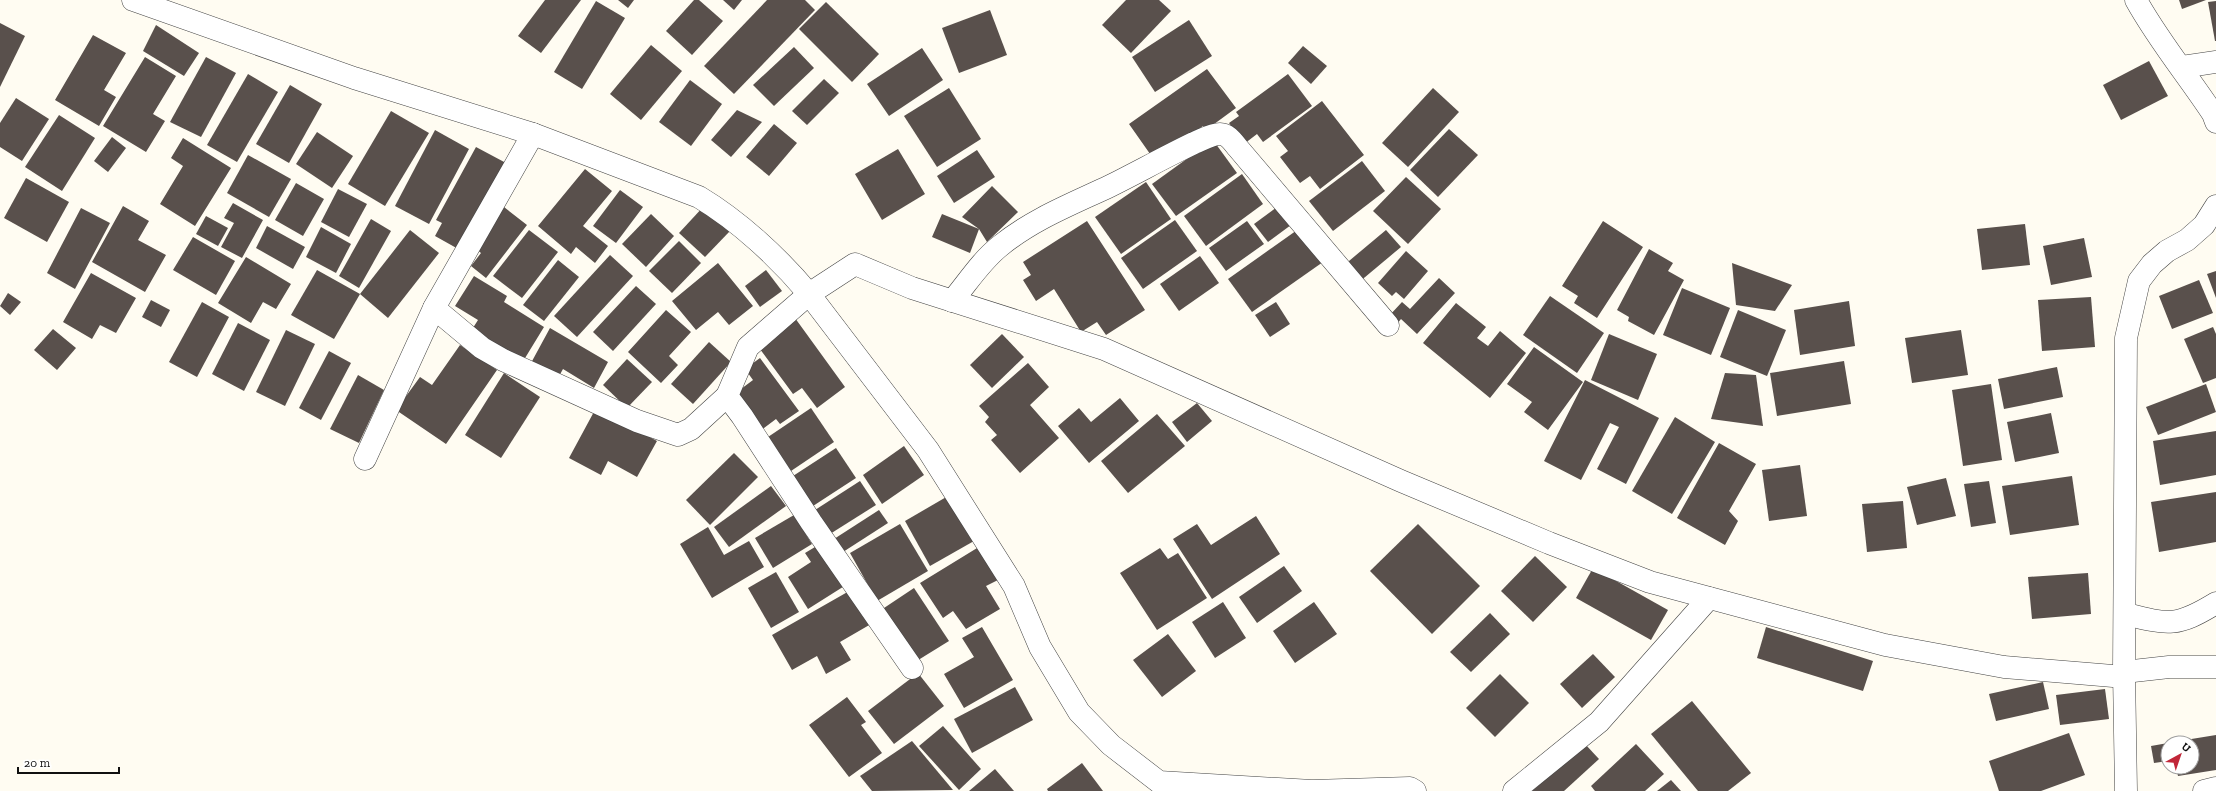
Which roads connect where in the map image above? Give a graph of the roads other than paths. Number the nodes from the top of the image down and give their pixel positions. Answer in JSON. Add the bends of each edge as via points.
{"nodes":[{"id":1,"x":134,"y":0,"type":"edge"},
{"id":2,"x":2136,"y":0,"type":"edge"},
{"id":3,"x":2216,"y":62,"type":"edge"},
{"id":4,"x":2182,"y":67,"type":"junction"},
{"id":5,"x":2216,"y":122,"type":"edge"},
{"id":6,"x":532,"y":134,"type":"junction"},
{"id":7,"x":2215,"y":211,"type":"edge"},
{"id":8,"x":960,"y":290,"type":"junction"},
{"id":9,"x":813,"y":292,"type":"junction"},
{"id":10,"x":434,"y":308,"type":"junction"},
{"id":11,"x":1388,"y":325,"type":"dead end"},
{"id":12,"x":727,"y":396,"type":"junction"},
{"id":13,"x":365,"y":459,"type":"dead end"},
{"id":14,"x":1709,"y":598,"type":"junction"},
{"id":15,"x":2216,"y":603,"type":"edge"},
{"id":16,"x":2126,"y":618,"type":"junction"},
{"id":17,"x":2216,"y":667,"type":"edge"},
{"id":18,"x":912,"y":668,"type":"dead end"},
{"id":19,"x":2125,"y":672,"type":"junction"},
{"id":20,"x":2216,"y":788,"type":"edge"},
{"id":21,"x":1415,"y":791,"type":"edge"},
{"id":22,"x":1514,"y":791,"type":"edge"},
{"id":23,"x":2126,"y":791,"type":"edge"},
{"id":24,"x":2204,"y":791,"type":"edge"}],
"edges":[{"from":1,"to":6,"type":"street","via":[[354,78]]},
{"from":2,"to":4,"type":"street"},
{"from":3,"to":4,"type":"street"},
{"from":4,"to":5,"type":"street"},
{"from":6,"to":9,"type":"street","via":[[699,197],[722,211]]},
{"from":6,"to":10,"type":"street"},
{"from":7,"to":16,"type":"street","via":[[2187,240],[2166,251],[2152,264],[2139,281],[2132,308],[2126,338]]},
{"from":8,"to":9,"type":"street","via":[[912,288],[854,264]]},
{"from":8,"to":11,"type":"street","via":[[1000,246],[1060,208],[1212,135],[1220,134],[1228,137],[1238,148]]},
{"from":8,"to":14,"type":"street","via":[[1549,543],[1650,582]]},
{"from":9,"to":12,"type":"street","via":[[748,348]]},
{"from":9,"to":21,"type":"street","via":[[928,450],[1014,586],[1040,647],[1079,712],[1111,745],[1159,782],[1312,790],[1410,788]]},
{"from":10,"to":12,"type":"street","via":[[482,348],[503,360],[637,421],[678,435],[691,429]]},
{"from":10,"to":13,"type":"street"},
{"from":12,"to":18,"type":"street"},
{"from":14,"to":19,"type":"street","via":[[1885,645],[2004,667]]},
{"from":14,"to":22,"type":"street","via":[[1599,722]]},
{"from":15,"to":16,"type":"street","via":[[2184,620],[2166,623]]},
{"from":16,"to":19,"type":"street"},
{"from":17,"to":19,"type":"street","via":[[2169,666]]},
{"from":19,"to":23,"type":"street"},
{"from":20,"to":24,"type":"street"}]}
